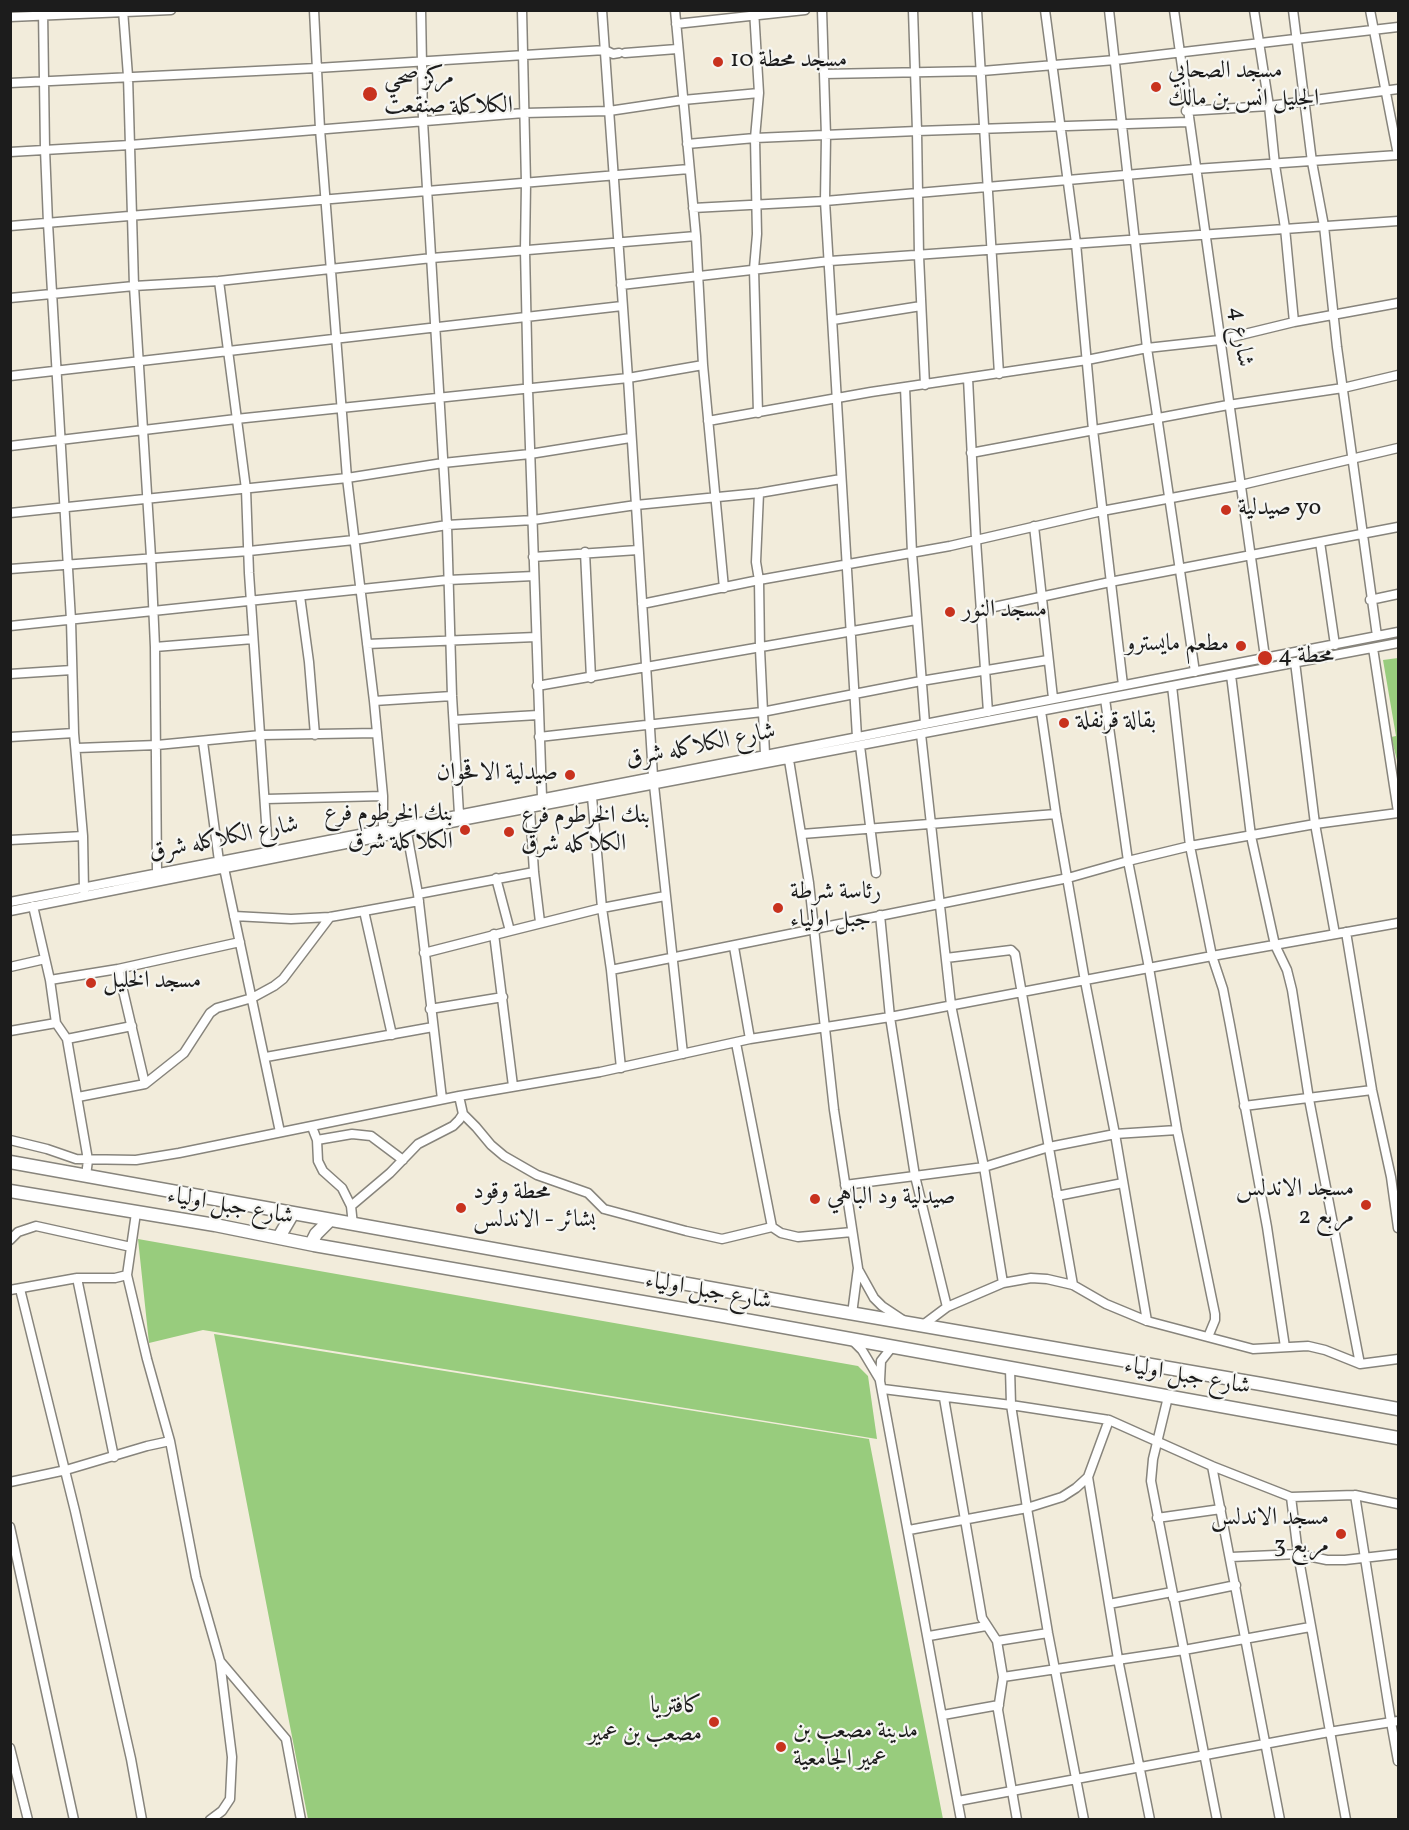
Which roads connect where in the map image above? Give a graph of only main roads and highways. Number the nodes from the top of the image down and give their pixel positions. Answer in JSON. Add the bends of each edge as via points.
{"nodes":[{"id":1,"x":10,"y":1162,"type":"edge"},
{"id":2,"x":10,"y":1191,"type":"edge"},
{"id":3,"x":293,"y":1214,"type":"junction"},
{"id":4,"x":330,"y":1220,"type":"junction"},
{"id":5,"x":279,"y":1238,"type":"junction"},
{"id":6,"x":311,"y":1244,"type":"junction"},
{"id":7,"x":1398,"y":1409,"type":"edge"},
{"id":8,"x":1398,"y":1438,"type":"edge"}],
"edges":[{"from":1,"to":3,"type":"highway","name":"شارع جبل اولياء"},
{"from":2,"to":5,"type":"highway","name":"شارع جبل اولياء"},
{"from":3,"to":4,"type":"highway","name":"شارع جبل اولياء"},
{"from":3,"to":5,"type":"highway"},
{"from":4,"to":6,"type":"highway"},
{"from":4,"to":7,"type":"highway","name":"شارع جبل اولياء"},
{"from":5,"to":6,"type":"highway","name":"شارع جبل اولياء"},
{"from":6,"to":8,"type":"highway","name":"شارع جبل اولياء"}]}
